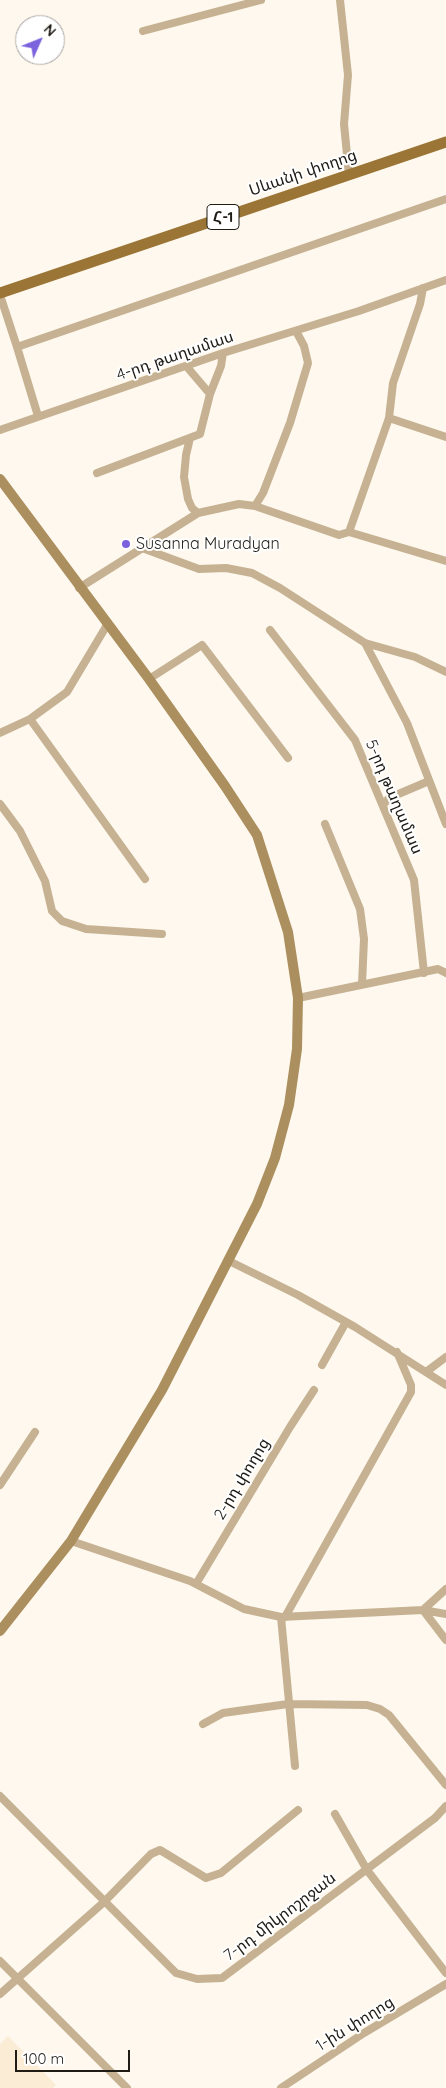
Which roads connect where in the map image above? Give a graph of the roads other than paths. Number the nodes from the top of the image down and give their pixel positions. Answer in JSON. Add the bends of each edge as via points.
{"nodes":[{"id":1,"x":261,"y":0,"type":"edge"},
{"id":2,"x":340,"y":0,"type":"edge"},
{"id":3,"x":143,"y":31,"type":"dead end"},
{"id":4,"x":446,"y":142,"type":"edge"},
{"id":5,"x":349,"y":174,"type":"junction"},
{"id":6,"x":446,"y":198,"type":"edge"},
{"id":7,"x":446,"y":280,"type":"edge"},
{"id":8,"x":423,"y":288,"type":"junction"},
{"id":9,"x":0,"y":294,"type":"edge"},
{"id":10,"x":296,"y":331,"type":"junction"},
{"id":11,"x":17,"y":347,"type":"junction"},
{"id":12,"x":223,"y":353,"type":"junction"},
{"id":13,"x":187,"y":367,"type":"junction"},
{"id":14,"x":210,"y":394,"type":"junction"},
{"id":15,"x":38,"y":416,"type":"junction"},
{"id":16,"x":389,"y":418,"type":"junction"},
{"id":17,"x":0,"y":430,"type":"edge"},
{"id":18,"x":446,"y":437,"type":"edge"},
{"id":19,"x":190,"y":438,"type":"junction"},
{"id":20,"x":97,"y":473,"type":"dead end"},
{"id":21,"x":0,"y":479,"type":"edge"},
{"id":22,"x":255,"y":506,"type":"junction"},
{"id":23,"x":198,"y":513,"type":"junction"},
{"id":24,"x":349,"y":532,"type":"junction"},
{"id":25,"x":142,"y":548,"type":"junction"},
{"id":26,"x":446,"y":561,"type":"edge"},
{"id":27,"x":79,"y":588,"type":"junction"},
{"id":28,"x":107,"y":625,"type":"junction"},
{"id":29,"x":270,"y":630,"type":"dead end"},
{"id":30,"x":364,"y":643,"type":"junction"},
{"id":31,"x":446,"y":672,"type":"edge"},
{"id":32,"x":149,"y":679,"type":"junction"},
{"id":33,"x":30,"y":718,"type":"junction"},
{"id":34,"x":0,"y":732,"type":"edge"},
{"id":35,"x":288,"y":758,"type":"dead end"},
{"id":36,"x":429,"y":781,"type":"junction"},
{"id":37,"x":0,"y":804,"type":"edge"},
{"id":38,"x":383,"y":805,"type":"junction"},
{"id":39,"x":325,"y":824,"type":"dead end"},
{"id":40,"x":446,"y":824,"type":"edge"},
{"id":41,"x":145,"y":879,"type":"dead end"},
{"id":42,"x":162,"y":934,"type":"dead end"},
{"id":43,"x":424,"y":972,"type":"junction"},
{"id":44,"x":446,"y":973,"type":"edge"},
{"id":45,"x":362,"y":984,"type":"junction"},
{"id":46,"x":298,"y":998,"type":"junction"},
{"id":47,"x":229,"y":1261,"type":"junction"},
{"id":48,"x":346,"y":1322,"type":"junction"},
{"id":49,"x":397,"y":1352,"type":"junction"},
{"id":50,"x":446,"y":1357,"type":"edge"},
{"id":51,"x":322,"y":1366,"type":"dead end"},
{"id":52,"x":426,"y":1372,"type":"junction"},
{"id":53,"x":446,"y":1384,"type":"edge"},
{"id":54,"x":314,"y":1390,"type":"dead end"},
{"id":55,"x":35,"y":1432,"type":"dead end"},
{"id":56,"x":0,"y":1485,"type":"edge"},
{"id":57,"x":71,"y":1541,"type":"junction"},
{"id":58,"x":196,"y":1584,"type":"junction"},
{"id":59,"x":446,"y":1589,"type":"edge"},
{"id":60,"x":423,"y":1610,"type":"junction"},
{"id":61,"x":446,"y":1614,"type":"edge"},
{"id":62,"x":283,"y":1617,"type":"junction"},
{"id":63,"x":0,"y":1631,"type":"edge"},
{"id":64,"x":446,"y":1640,"type":"edge"},
{"id":65,"x":288,"y":1704,"type":"junction"},
{"id":66,"x":203,"y":1724,"type":"dead end"},
{"id":67,"x":295,"y":1766,"type":"dead end"},
{"id":68,"x":446,"y":1784,"type":"edge"},
{"id":69,"x":0,"y":1796,"type":"edge"},
{"id":70,"x":446,"y":1806,"type":"edge"},
{"id":71,"x":298,"y":1810,"type":"dead end"},
{"id":72,"x":336,"y":1814,"type":"dead end"},
{"id":73,"x":367,"y":1870,"type":"junction"},
{"id":74,"x":104,"y":1902,"type":"junction"},
{"id":75,"x":0,"y":1961,"type":"edge"},
{"id":76,"x":446,"y":1973,"type":"edge"},
{"id":77,"x":17,"y":1978,"type":"junction"},
{"id":78,"x":446,"y":1984,"type":"edge"},
{"id":79,"x":0,"y":1994,"type":"edge"},
{"id":80,"x":127,"y":2088,"type":"edge"},
{"id":81,"x":281,"y":2088,"type":"edge"}],
"edges":[{"from":1,"to":3,"type":"street"},
{"from":2,"to":5,"type":"street","via":[[348,75],[344,124]]},
{"from":4,"to":5,"type":"main road","name":"Սևանի փողոց","number":"Հ-1"},
{"from":5,"to":9,"type":"main road","name":"Սևանի փողոց","number":"Հ-1"},
{"from":6,"to":11,"type":"street"},
{"from":7,"to":8,"type":"street","name":"4-րդ թաղամաս"},
{"from":8,"to":10,"type":"street","name":"4-րդ թաղամաս"},
{"from":8,"to":16,"type":"street","via":[[393,383]]},
{"from":9,"to":11,"type":"street"},
{"from":10,"to":12,"type":"street","name":"4-րդ թաղամաս"},
{"from":10,"to":22,"type":"street","via":[[308,363],[290,423]]},
{"from":11,"to":15,"type":"street"},
{"from":12,"to":13,"type":"street","name":"4-րդ թաղամաս"},
{"from":12,"to":14,"type":"street"},
{"from":13,"to":14,"type":"street"},
{"from":13,"to":15,"type":"street","name":"4-րդ թաղամաս"},
{"from":14,"to":19,"type":"street","via":[[200,434]]},
{"from":15,"to":17,"type":"street","name":"4-րդ թաղամաս"},
{"from":16,"to":18,"type":"street"},
{"from":16,"to":24,"type":"street"},
{"from":19,"to":20,"type":"street"},
{"from":19,"to":23,"type":"street","via":[[184,477],[188,499]]},
{"from":21,"to":27,"type":"main road"},
{"from":22,"to":23,"type":"street","via":[[238,504]]},
{"from":22,"to":24,"type":"street","via":[[339,535]]},
{"from":23,"to":25,"type":"street"},
{"from":24,"to":26,"type":"street"},
{"from":25,"to":27,"type":"street"},
{"from":25,"to":30,"type":"street","via":[[199,569],[226,568],[252,573]]},
{"from":27,"to":28,"type":"main road"},
{"from":28,"to":32,"type":"main road"},
{"from":28,"to":33,"type":"street","via":[[67,692]]},
{"from":29,"to":38,"type":"street","name":"5-րդ թաղամաս","via":[[355,740]]},
{"from":30,"to":31,"type":"street","via":[[415,657]]},
{"from":30,"to":36,"type":"street","via":[[407,723]]},
{"from":32,"to":35,"type":"street","via":[[202,645]]},
{"from":32,"to":46,"type":"main road","via":[[257,835],[288,932]]},
{"from":33,"to":34,"type":"street"},
{"from":33,"to":41,"type":"street"},
{"from":36,"to":38,"type":"street","via":[[389,798]]},
{"from":36,"to":40,"type":"street"},
{"from":37,"to":42,"type":"street","via":[[20,831],[45,881],[52,911],[62,921],[86,929]]},
{"from":38,"to":43,"type":"street","name":"5-րդ թաղամաս","via":[[414,880]]},
{"from":39,"to":45,"type":"street","via":[[360,909],[364,939]]},
{"from":43,"to":44,"type":"street","via":[[438,969]]},
{"from":43,"to":45,"type":"street"},
{"from":45,"to":46,"type":"street"},
{"from":46,"to":47,"type":"main road","via":[[289,1105],[275,1158]]},
{"from":47,"to":48,"type":"street"},
{"from":47,"to":57,"type":"main road","via":[[162,1390]]},
{"from":48,"to":49,"type":"street"},
{"from":48,"to":51,"type":"street"},
{"from":49,"to":52,"type":"street"},
{"from":49,"to":62,"type":"street","via":[[411,1392]]},
{"from":50,"to":52,"type":"street"},
{"from":52,"to":53,"type":"street"},
{"from":54,"to":58,"type":"street","name":"2-րդ փողոց"},
{"from":55,"to":56,"type":"street"},
{"from":57,"to":58,"type":"street"},
{"from":57,"to":63,"type":"main road"},
{"from":58,"to":62,"type":"street","via":[[244,1608]]},
{"from":59,"to":60,"type":"street"},
{"from":60,"to":61,"type":"street"},
{"from":60,"to":62,"type":"street"},
{"from":60,"to":64,"type":"street"},
{"from":62,"to":65,"type":"street"},
{"from":65,"to":66,"type":"street","via":[[224,1713]]},
{"from":65,"to":67,"type":"street"},
{"from":65,"to":68,"type":"street","via":[[367,1705],[380,1709],[389,1715]]},
{"from":69,"to":74,"type":"street","name":"7-րդ միկրոշրջան"},
{"from":70,"to":73,"type":"street","name":"7-րդ միկրոշրջան"},
{"from":71,"to":74,"type":"street","via":[[221,1873],[206,1878],[160,1850],[151,1854]]},
{"from":72,"to":73,"type":"street"},
{"from":73,"to":74,"type":"street","name":"7-րդ միկրոշրջան","via":[[222,1978],[197,1979],[176,1973]]},
{"from":73,"to":76,"type":"street"},
{"from":74,"to":77,"type":"street"},
{"from":75,"to":77,"type":"street"},
{"from":77,"to":79,"type":"street"},
{"from":77,"to":80,"type":"street"},
{"from":78,"to":81,"type":"street","name":"1-ին փողոց"}]}
